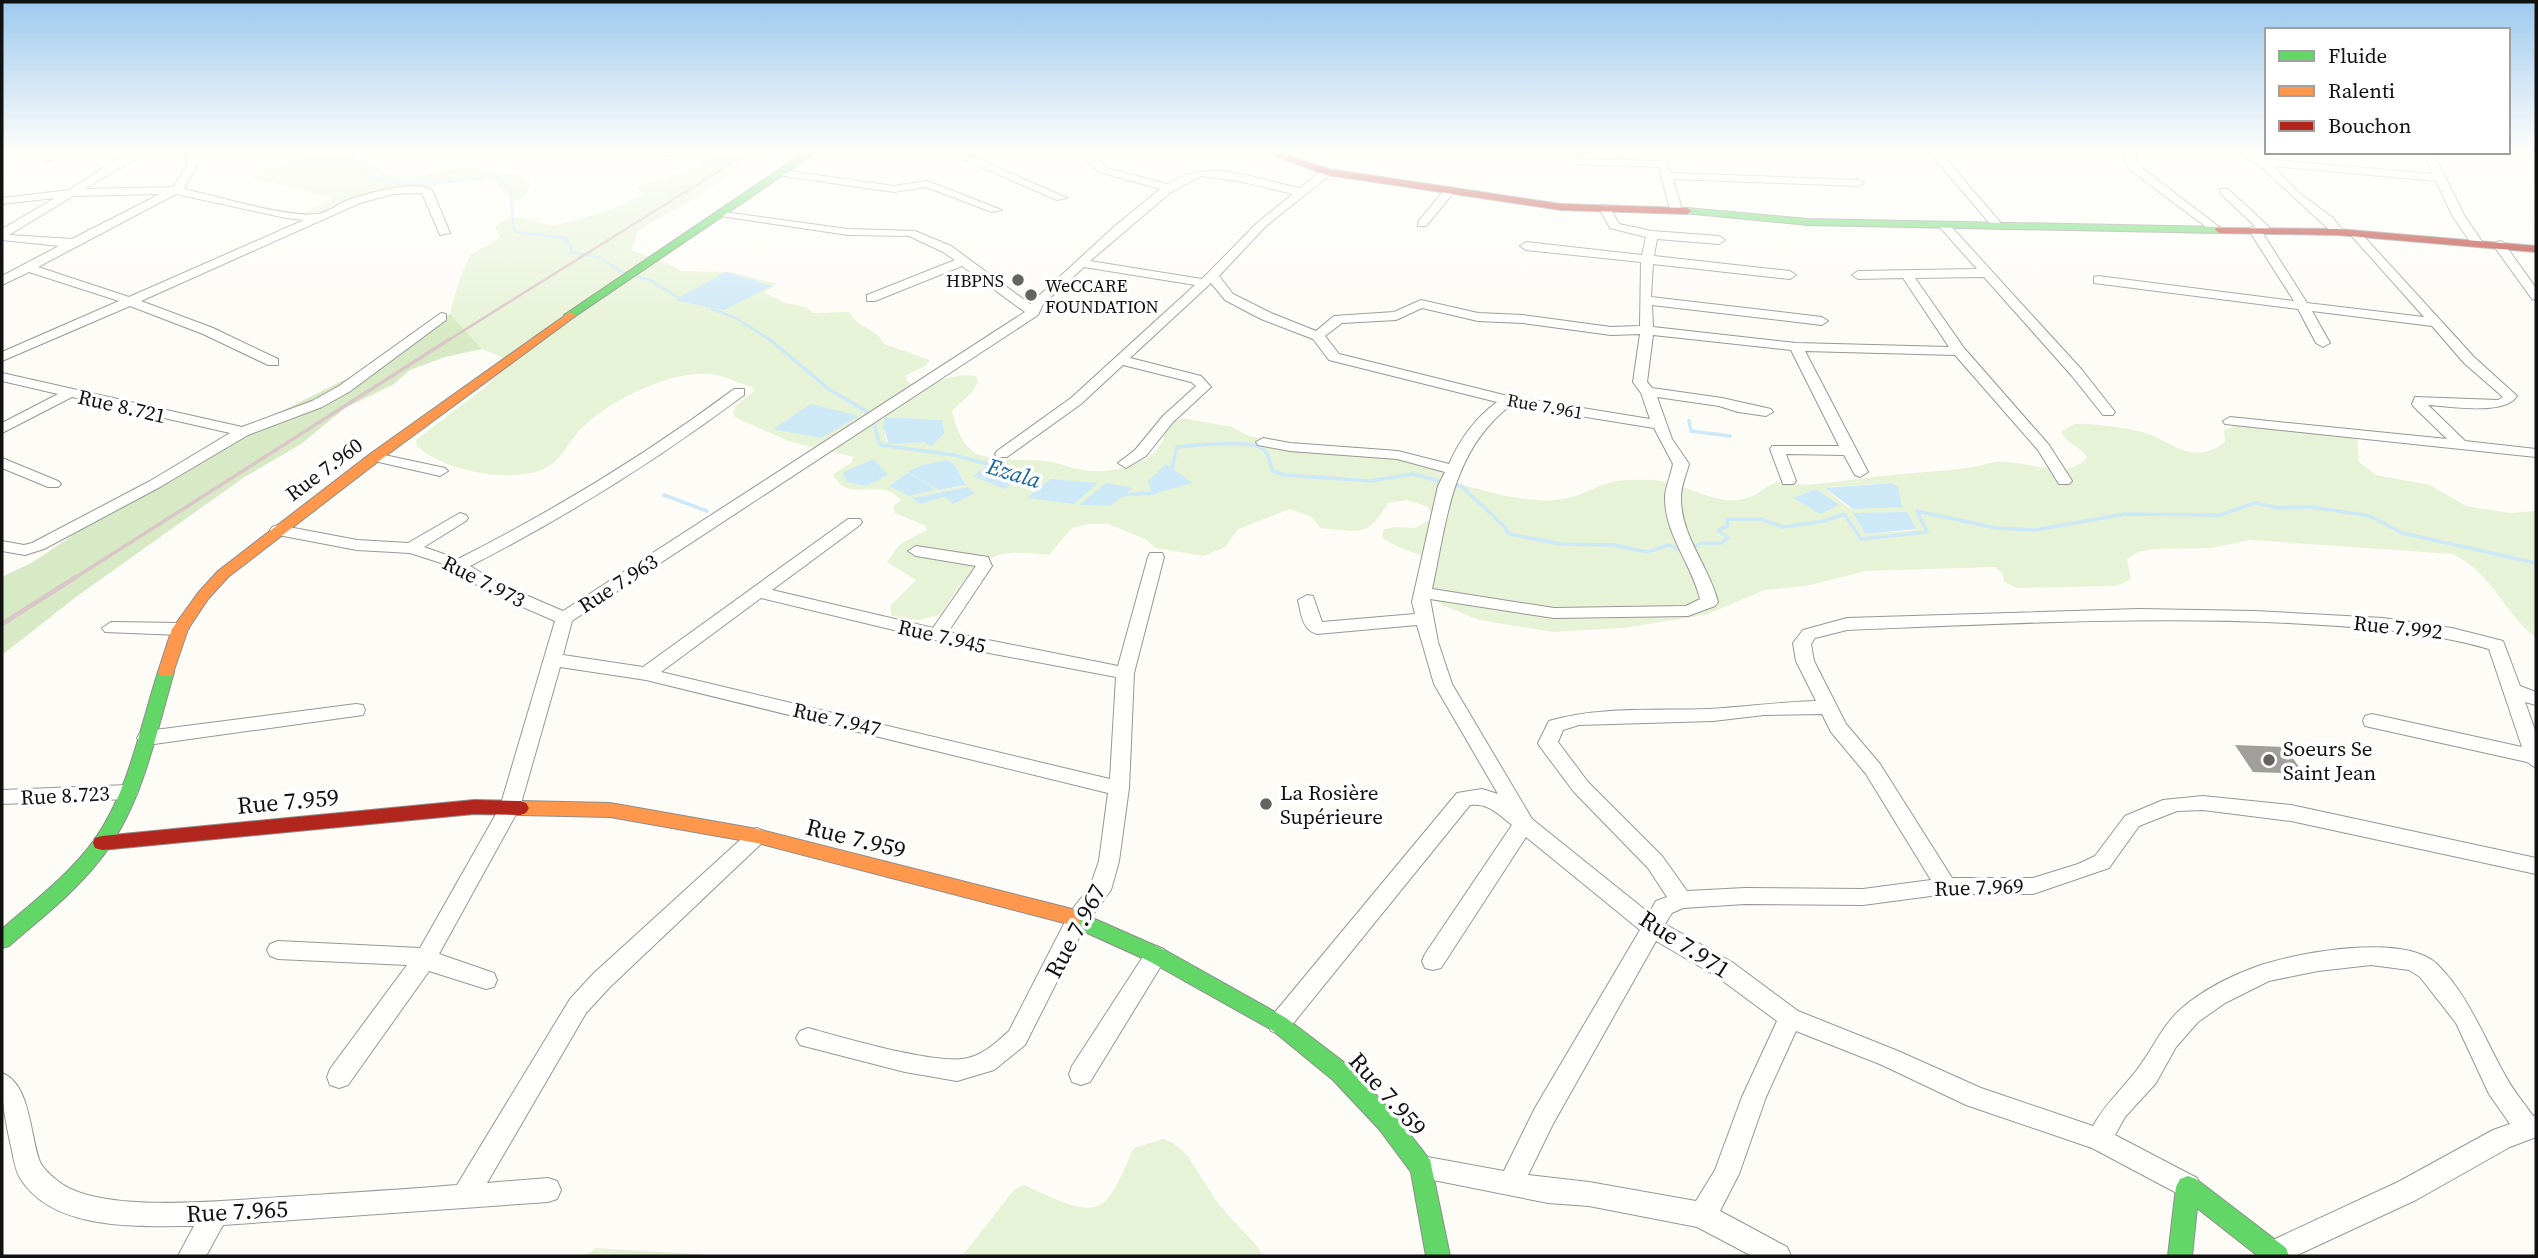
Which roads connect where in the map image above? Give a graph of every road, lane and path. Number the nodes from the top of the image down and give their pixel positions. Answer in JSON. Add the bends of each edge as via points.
{"nodes":[{"id":1,"x":40,"y":211,"type":"edge"},
{"id":2,"x":135,"y":211,"type":"edge"},
{"id":3,"x":266,"y":211,"type":"edge"},
{"id":4,"x":336,"y":211,"type":"edge"},
{"id":5,"x":435,"y":211,"type":"edge"},
{"id":6,"x":725,"y":211,"type":"edge"},
{"id":7,"x":1140,"y":211,"type":"edge"},
{"id":8,"x":1279,"y":211,"type":"edge"},
{"id":9,"x":1433,"y":211,"type":"edge"},
{"id":10,"x":1606,"y":211,"type":"edge"},
{"id":11,"x":1683,"y":211,"type":"edge"},
{"id":12,"x":1985,"y":211,"type":"edge"},
{"id":13,"x":2191,"y":211,"type":"edge"},
{"id":14,"x":2242,"y":211,"type":"edge"},
{"id":15,"x":2317,"y":211,"type":"edge"},
{"id":16,"x":2456,"y":211,"type":"edge"},
{"id":17,"x":720,"y":214,"type":"junction"},
{"id":18,"x":321,"y":217,"type":"junction"},
{"id":19,"x":1943,"y":223,"type":"junction"},
{"id":20,"x":1422,"y":224,"type":"dead end"},
{"id":21,"x":1996,"y":224,"type":"junction"},
{"id":22,"x":2214,"y":228,"type":"junction"},
{"id":23,"x":2259,"y":229,"type":"junction"},
{"id":24,"x":2338,"y":232,"type":"junction"},
{"id":25,"x":444,"y":233,"type":"dead end"},
{"id":26,"x":2355,"y":233,"type":"junction"},
{"id":27,"x":2,"y":235,"type":"edge"},
{"id":28,"x":1652,"y":235,"type":"junction"},
{"id":29,"x":1719,"y":240,"type":"dead end"},
{"id":30,"x":75,"y":243,"type":"junction"},
{"id":31,"x":2477,"y":243,"type":"junction"},
{"id":32,"x":2500,"y":245,"type":"junction"},
{"id":33,"x":1525,"y":246,"type":"dead end"},
{"id":34,"x":2536,"y":249,"type":"edge"},
{"id":35,"x":1647,"y":260,"type":"junction"},
{"id":36,"x":964,"y":261,"type":"junction"},
{"id":37,"x":1083,"y":263,"type":"junction"},
{"id":38,"x":30,"y":268,"type":"junction"},
{"id":39,"x":1986,"y":273,"type":"junction"},
{"id":40,"x":1790,"y":275,"type":"dead end"},
{"id":41,"x":1858,"y":275,"type":"dead end"},
{"id":42,"x":1907,"y":275,"type":"junction"},
{"id":43,"x":2,"y":280,"type":"edge"},
{"id":44,"x":1208,"y":280,"type":"junction"},
{"id":45,"x":2098,"y":280,"type":"dead end"},
{"id":46,"x":2536,"y":296,"type":"edge"},
{"id":47,"x":870,"y":298,"type":"dead end"},
{"id":48,"x":1645,"y":300,"type":"junction"},
{"id":49,"x":130,"y":301,"type":"junction"},
{"id":50,"x":2301,"y":306,"type":"junction"},
{"id":51,"x":1033,"y":312,"type":"junction"},
{"id":52,"x":441,"y":317,"type":"dead end"},
{"id":53,"x":1822,"y":321,"type":"dead end"},
{"id":54,"x":2437,"y":323,"type":"junction"},
{"id":55,"x":1648,"y":330,"type":"junction"},
{"id":56,"x":1318,"y":336,"type":"junction"},
{"id":57,"x":2323,"y":343,"type":"dead end"},
{"id":58,"x":1796,"y":347,"type":"junction"},
{"id":59,"x":1959,"y":351,"type":"junction"},
{"id":60,"x":5,"y":353,"type":"edge"},
{"id":61,"x":1121,"y":360,"type":"junction"},
{"id":62,"x":273,"y":362,"type":"dead end"},
{"id":63,"x":2,"y":377,"type":"edge"},
{"id":64,"x":739,"y":392,"type":"dead end"},
{"id":65,"x":1648,"y":392,"type":"junction"},
{"id":66,"x":68,"y":394,"type":"junction"},
{"id":67,"x":1508,"y":400,"type":"junction"},
{"id":68,"x":1766,"y":412,"type":"dead end"},
{"id":69,"x":2108,"y":412,"type":"dead end"},
{"id":70,"x":2230,"y":421,"type":"dead end"},
{"id":71,"x":1657,"y":424,"type":"junction"},
{"id":72,"x":2,"y":429,"type":"edge"},
{"id":73,"x":243,"y":432,"type":"junction"},
{"id":74,"x":1263,"y":442,"type":"dead end"},
{"id":75,"x":2463,"y":447,"type":"junction"},
{"id":76,"x":1849,"y":451,"type":"junction"},
{"id":77,"x":2536,"y":453,"type":"edge"},
{"id":78,"x":1002,"y":454,"type":"dead end"},
{"id":79,"x":375,"y":457,"type":"junction"},
{"id":80,"x":2,"y":463,"type":"edge"},
{"id":81,"x":1126,"y":463,"type":"dead end"},
{"id":82,"x":440,"y":471,"type":"dead end"},
{"id":83,"x":1860,"y":472,"type":"dead end"},
{"id":84,"x":1450,"y":479,"type":"junction"},
{"id":85,"x":1788,"y":481,"type":"dead end"},
{"id":86,"x":2064,"y":481,"type":"dead end"},
{"id":87,"x":53,"y":484,"type":"dead end"},
{"id":88,"x":460,"y":518,"type":"dead end"},
{"id":89,"x":854,"y":522,"type":"dead end"},
{"id":90,"x":278,"y":530,"type":"junction"},
{"id":91,"x":2,"y":546,"type":"edge"},
{"id":92,"x":411,"y":548,"type":"junction"},
{"id":93,"x":916,"y":551,"type":"dead end"},
{"id":94,"x":1156,"y":557,"type":"dead end"},
{"id":95,"x":459,"y":565,"type":"junction"},
{"id":96,"x":760,"y":593,"type":"junction"},
{"id":97,"x":1423,"y":593,"type":"junction"},
{"id":98,"x":1307,"y":600,"type":"dead end"},
{"id":99,"x":564,"y":618,"type":"junction"},
{"id":100,"x":1424,"y":619,"type":"junction"},
{"id":101,"x":111,"y":628,"type":"dead end"},
{"id":102,"x":180,"y":629,"type":"junction"},
{"id":103,"x":937,"y":635,"type":"junction"},
{"id":104,"x":554,"y":660,"type":"junction"},
{"id":105,"x":1125,"y":673,"type":"junction"},
{"id":106,"x":646,"y":674,"type":"junction"},
{"id":107,"x":2511,"y":689,"type":"junction"},
{"id":108,"x":2536,"y":699,"type":"edge"},
{"id":109,"x":1828,"y":707,"type":"junction"},
{"id":110,"x":356,"y":710,"type":"dead end"},
{"id":111,"x":2372,"y":721,"type":"dead end"},
{"id":112,"x":147,"y":738,"type":"junction"},
{"id":113,"x":2535,"y":759,"type":"edge"},
{"id":114,"x":1119,"y":788,"type":"junction"},
{"id":115,"x":128,"y":792,"type":"junction"},
{"id":116,"x":2,"y":797,"type":"edge"},
{"id":117,"x":510,"y":807,"type":"junction"},
{"id":118,"x":1524,"y":823,"type":"junction"},
{"id":119,"x":757,"y":836,"type":"junction"},
{"id":120,"x":102,"y":843,"type":"junction"},
{"id":121,"x":2536,"y":866,"type":"edge"},
{"id":122,"x":1946,"y":886,"type":"junction"},
{"id":123,"x":1681,"y":900,"type":"junction"},
{"id":124,"x":1078,"y":918,"type":"junction"},
{"id":125,"x":1653,"y":928,"type":"junction"},
{"id":126,"x":2,"y":940,"type":"edge"},
{"id":127,"x":278,"y":950,"type":"dead end"},
{"id":128,"x":1156,"y":955,"type":"junction"},
{"id":129,"x":426,"y":957,"type":"junction"},
{"id":130,"x":1433,"y":961,"type":"dead end"},
{"id":131,"x":486,"y":980,"type":"dead end"},
{"id":132,"x":1790,"y":1018,"type":"junction"},
{"id":133,"x":1279,"y":1024,"type":"junction"},
{"id":134,"x":808,"y":1038,"type":"dead end"},
{"id":135,"x":1081,"y":1074,"type":"dead end"},
{"id":136,"x":340,"y":1077,"type":"dead end"},
{"id":137,"x":2,"y":1084,"type":"edge"},
{"id":138,"x":2532,"y":1127,"type":"edge"},
{"id":139,"x":2099,"y":1139,"type":"junction"},
{"id":140,"x":1422,"y":1168,"type":"junction"},
{"id":141,"x":1511,"y":1184,"type":"junction"},
{"id":142,"x":2188,"y":1187,"type":"junction"},
{"id":143,"x":548,"y":1190,"type":"dead end"},
{"id":144,"x":464,"y":1197,"type":"junction"},
{"id":145,"x":216,"y":1213,"type":"junction"},
{"id":146,"x":1701,"y":1215,"type":"junction"},
{"id":147,"x":2275,"y":1254,"type":"edge"},
{"id":148,"x":191,"y":1256,"type":"edge"},
{"id":149,"x":1438,"y":1256,"type":"edge"},
{"id":150,"x":1778,"y":1256,"type":"edge"},
{"id":151,"x":2180,"y":1256,"type":"edge"}],
"edges":[{"from":1,"to":27,"type":"street"},
{"from":2,"to":30,"type":"street"},
{"from":3,"to":18,"type":"street"},
{"from":4,"to":18,"type":"street"},
{"from":5,"to":25,"type":"street"},
{"from":6,"to":17,"type":"street","name":"Rue 7.960"},
{"from":7,"to":37,"type":"street","name":"Rue 7.963"},
{"from":8,"to":44,"type":"street"},
{"from":9,"to":20,"type":"street"},
{"from":10,"to":28,"type":"street","via":[[1614,226]]},
{"from":11,"to":19,"type":"street","via":[[1783,221]]},
{"from":12,"to":21,"type":"street"},
{"from":13,"to":22,"type":"street"},
{"from":14,"to":23,"type":"street"},
{"from":15,"to":24,"type":"street"},
{"from":16,"to":31,"type":"street"},
{"from":17,"to":36,"type":"street","via":[[848,232],[911,233]]},
{"from":17,"to":79,"type":"street","name":"Rue 7.960","via":[[560,322]]},
{"from":18,"to":49,"type":"street"},
{"from":19,"to":21,"type":"street"},
{"from":19,"to":39,"type":"street"},
{"from":21,"to":22,"type":"street"},
{"from":22,"to":23,"type":"street"},
{"from":23,"to":24,"type":"street"},
{"from":23,"to":50,"type":"street"},
{"from":24,"to":26,"type":"street"},
{"from":26,"to":31,"type":"street"},
{"from":26,"to":54,"type":"street"},
{"from":27,"to":30,"type":"street"},
{"from":28,"to":29,"type":"street"},
{"from":28,"to":35,"type":"street"},
{"from":30,"to":38,"type":"street"},
{"from":31,"to":32,"type":"street"},
{"from":32,"to":34,"type":"street"},
{"from":32,"to":46,"type":"street"},
{"from":33,"to":35,"type":"street"},
{"from":35,"to":40,"type":"street"},
{"from":35,"to":48,"type":"street"},
{"from":36,"to":47,"type":"street"},
{"from":36,"to":51,"type":"street"},
{"from":37,"to":44,"type":"street"},
{"from":37,"to":51,"type":"street","name":"Rue 7.963","via":[[1037,302]]},
{"from":38,"to":43,"type":"street"},
{"from":38,"to":49,"type":"street"},
{"from":39,"to":42,"type":"street"},
{"from":39,"to":69,"type":"street"},
{"from":41,"to":42,"type":"street"},
{"from":42,"to":59,"type":"street"},
{"from":44,"to":56,"type":"street","name":"Rue 7.961","via":[[1229,298]]},
{"from":44,"to":61,"type":"street"},
{"from":45,"to":50,"type":"street"},
{"from":48,"to":53,"type":"street"},
{"from":48,"to":55,"type":"street"},
{"from":49,"to":60,"type":"street"},
{"from":49,"to":62,"type":"street"},
{"from":50,"to":54,"type":"street"},
{"from":50,"to":57,"type":"street"},
{"from":51,"to":99,"type":"street","name":"Rue 7.963"},
{"from":52,"to":73,"type":"street","via":[[344,389]]},
{"from":54,"to":75,"type":"street","via":[[2469,360],[2510,396],[2499,404],[2420,400]]},
{"from":55,"to":56,"type":"street","via":[[1611,331],[1478,317],[1421,304],[1396,316],[1339,319]]},
{"from":55,"to":58,"type":"street"},
{"from":55,"to":65,"type":"street","via":[[1640,383]]},
{"from":56,"to":67,"type":"street","name":"Rue 7.961","via":[[1334,357]]},
{"from":58,"to":59,"type":"street"},
{"from":58,"to":76,"type":"street"},
{"from":59,"to":86,"type":"street","via":[[2044,447]]},
{"from":61,"to":78,"type":"street","via":[[1076,401]]},
{"from":61,"to":81,"type":"street","via":[[1196,379],[1203,387]]},
{"from":63,"to":66,"type":"street","name":"Rue 8.721"},
{"from":64,"to":95,"type":"street","via":[[607,486]]},
{"from":65,"to":68,"type":"street"},
{"from":65,"to":71,"type":"street"},
{"from":66,"to":72,"type":"street"},
{"from":66,"to":73,"type":"street","name":"Rue 8.721"},
{"from":67,"to":71,"type":"street","name":"Rue 7.961"},
{"from":67,"to":84,"type":"street","via":[[1486,417],[1465,445]]},
{"from":70,"to":75,"type":"street"},
{"from":71,"to":97,"type":"street","via":[[1681,464],[1674,507],[1681,538],[1706,582],[1709,602],[1688,611],[1554,613]]},
{"from":73,"to":91,"type":"street","via":[[38,546],[25,550]]},
{"from":74,"to":84,"type":"street","via":[[1398,455]]},
{"from":75,"to":77,"type":"street"},
{"from":76,"to":83,"type":"street"},
{"from":76,"to":85,"type":"street","via":[[1777,449]]},
{"from":79,"to":82,"type":"street"},
{"from":79,"to":90,"type":"street","name":"Rue 7.960"},
{"from":80,"to":87,"type":"street"},
{"from":84,"to":97,"type":"street"},
{"from":88,"to":92,"type":"street"},
{"from":89,"to":96,"type":"street"},
{"from":90,"to":92,"type":"street","name":"Rue 7.973","via":[[357,545]]},
{"from":90,"to":102,"type":"street","name":"Rue 7.960","via":[[223,574]]},
{"from":92,"to":95,"type":"street","name":"Rue 7.973"},
{"from":93,"to":103,"type":"street","via":[[976,559],[984,566]]},
{"from":94,"to":105,"type":"street","name":"Rue 7.967"},
{"from":95,"to":99,"type":"street","name":"Rue 7.973","via":[[494,588]]},
{"from":96,"to":103,"type":"street","name":"Rue 7.945"},
{"from":96,"to":106,"type":"street"},
{"from":97,"to":100,"type":"street"},
{"from":98,"to":100,"type":"street","via":[[1317,628]]},
{"from":99,"to":104,"type":"street","name":"Rue 7.963"},
{"from":100,"to":118,"type":"street","via":[[1443,684]]},
{"from":101,"to":102,"type":"street"},
{"from":102,"to":112,"type":"street","name":"Rue 7.960"},
{"from":103,"to":105,"type":"street","name":"Rue 7.945"},
{"from":104,"to":106,"type":"street","name":"Rue 7.947"},
{"from":104,"to":117,"type":"street","name":"Rue 7.963"},
{"from":105,"to":114,"type":"street","name":"Rue 7.967"},
{"from":106,"to":114,"type":"street","name":"Rue 7.947"},
{"from":107,"to":108,"type":"street"},
{"from":107,"to":109,"type":"street","name":"Rue 7.992","via":[[2497,645],[2473,637],[2381,624],[2174,613],[1823,628],[1802,643],[1805,661]]},
{"from":107,"to":113,"type":"street","name":"Rue 7.992"},
{"from":109,"to":122,"type":"street"},
{"from":109,"to":123,"type":"street","via":[[1579,719],[1556,726],[1548,743],[1581,787],[1655,862]]},
{"from":110,"to":112,"type":"street"},
{"from":111,"to":113,"type":"street"},
{"from":112,"to":115,"type":"street","name":"Rue 7.960"},
{"from":114,"to":124,"type":"street","name":"Rue 7.967","via":[[1109,861],[1100,890]]},
{"from":115,"to":116,"type":"street","name":"Rue 8.723"},
{"from":115,"to":120,"type":"street","name":"Rue 7.960"},
{"from":117,"to":119,"type":"street","name":"Rue 7.959","via":[[610,810]]},
{"from":117,"to":120,"type":"street","name":"Rue 7.959"},
{"from":117,"to":129,"type":"street","name":"Rue 7.963"},
{"from":118,"to":125,"type":"street","name":"Rue 7.971"},
{"from":118,"to":130,"type":"street"},
{"from":118,"to":133,"type":"street","name":"Rue 7.971","via":[[1496,801],[1482,796],[1464,798]]},
{"from":119,"to":124,"type":"street","name":"Rue 7.959"},
{"from":119,"to":144,"type":"street","via":[[601,980],[579,1006]]},
{"from":120,"to":126,"type":"street","name":"Rue 7.960","via":[[63,887]]},
{"from":121,"to":122,"type":"street","name":"Rue 7.969","via":[[2339,822],[2203,803],[2163,807],[2132,821],[2102,862],[2085,870],[2033,886]]},
{"from":122,"to":123,"type":"street","name":"Rue 7.969","via":[[1863,897]]},
{"from":123,"to":125,"type":"street","via":[[1664,907]]},
{"from":124,"to":128,"type":"street","name":"Rue 7.959"},
{"from":124,"to":134,"type":"street","name":"Rue 7.967","via":[[1017,1038],[984,1063],[963,1070],[941,1069]]},
{"from":125,"to":132,"type":"street","name":"Rue 7.971","via":[[1724,969]]},
{"from":125,"to":141,"type":"street","via":[[1544,1116]]},
{"from":127,"to":129,"type":"street"},
{"from":128,"to":133,"type":"street","name":"Rue 7.959"},
{"from":128,"to":135,"type":"street"},
{"from":129,"to":131,"type":"street"},
{"from":129,"to":136,"type":"street","name":"Rue 7.963"},
{"from":132,"to":139,"type":"street","name":"Rue 7.971","via":[[1975,1097]]},
{"from":132,"to":146,"type":"street","via":[[1721,1185]]},
{"from":133,"to":140,"type":"street","name":"Rue 7.959","via":[[1341,1073]]},
{"from":137,"to":145,"type":"street","name":"Rue 7.965","via":[[14,1106],[30,1171],[53,1193],[85,1208],[136,1214]]},
{"from":138,"to":139,"type":"street","via":[[2498,1086],[2464,1016],[2438,981],[2414,961],[2371,956],[2265,973],[2217,996],[2190,1015],[2168,1040]]},
{"from":138,"to":147,"type":"street"},
{"from":139,"to":142,"type":"street","name":"Rue 7.971"},
{"from":140,"to":141,"type":"street"},
{"from":140,"to":149,"type":"street","name":"Rue 7.959"},
{"from":141,"to":146,"type":"street"},
{"from":142,"to":147,"type":"street"},
{"from":142,"to":151,"type":"street"},
{"from":143,"to":144,"type":"street","name":"Rue 7.965"},
{"from":144,"to":145,"type":"street","name":"Rue 7.965"},
{"from":145,"to":148,"type":"street"},
{"from":146,"to":150,"type":"street"}]}
